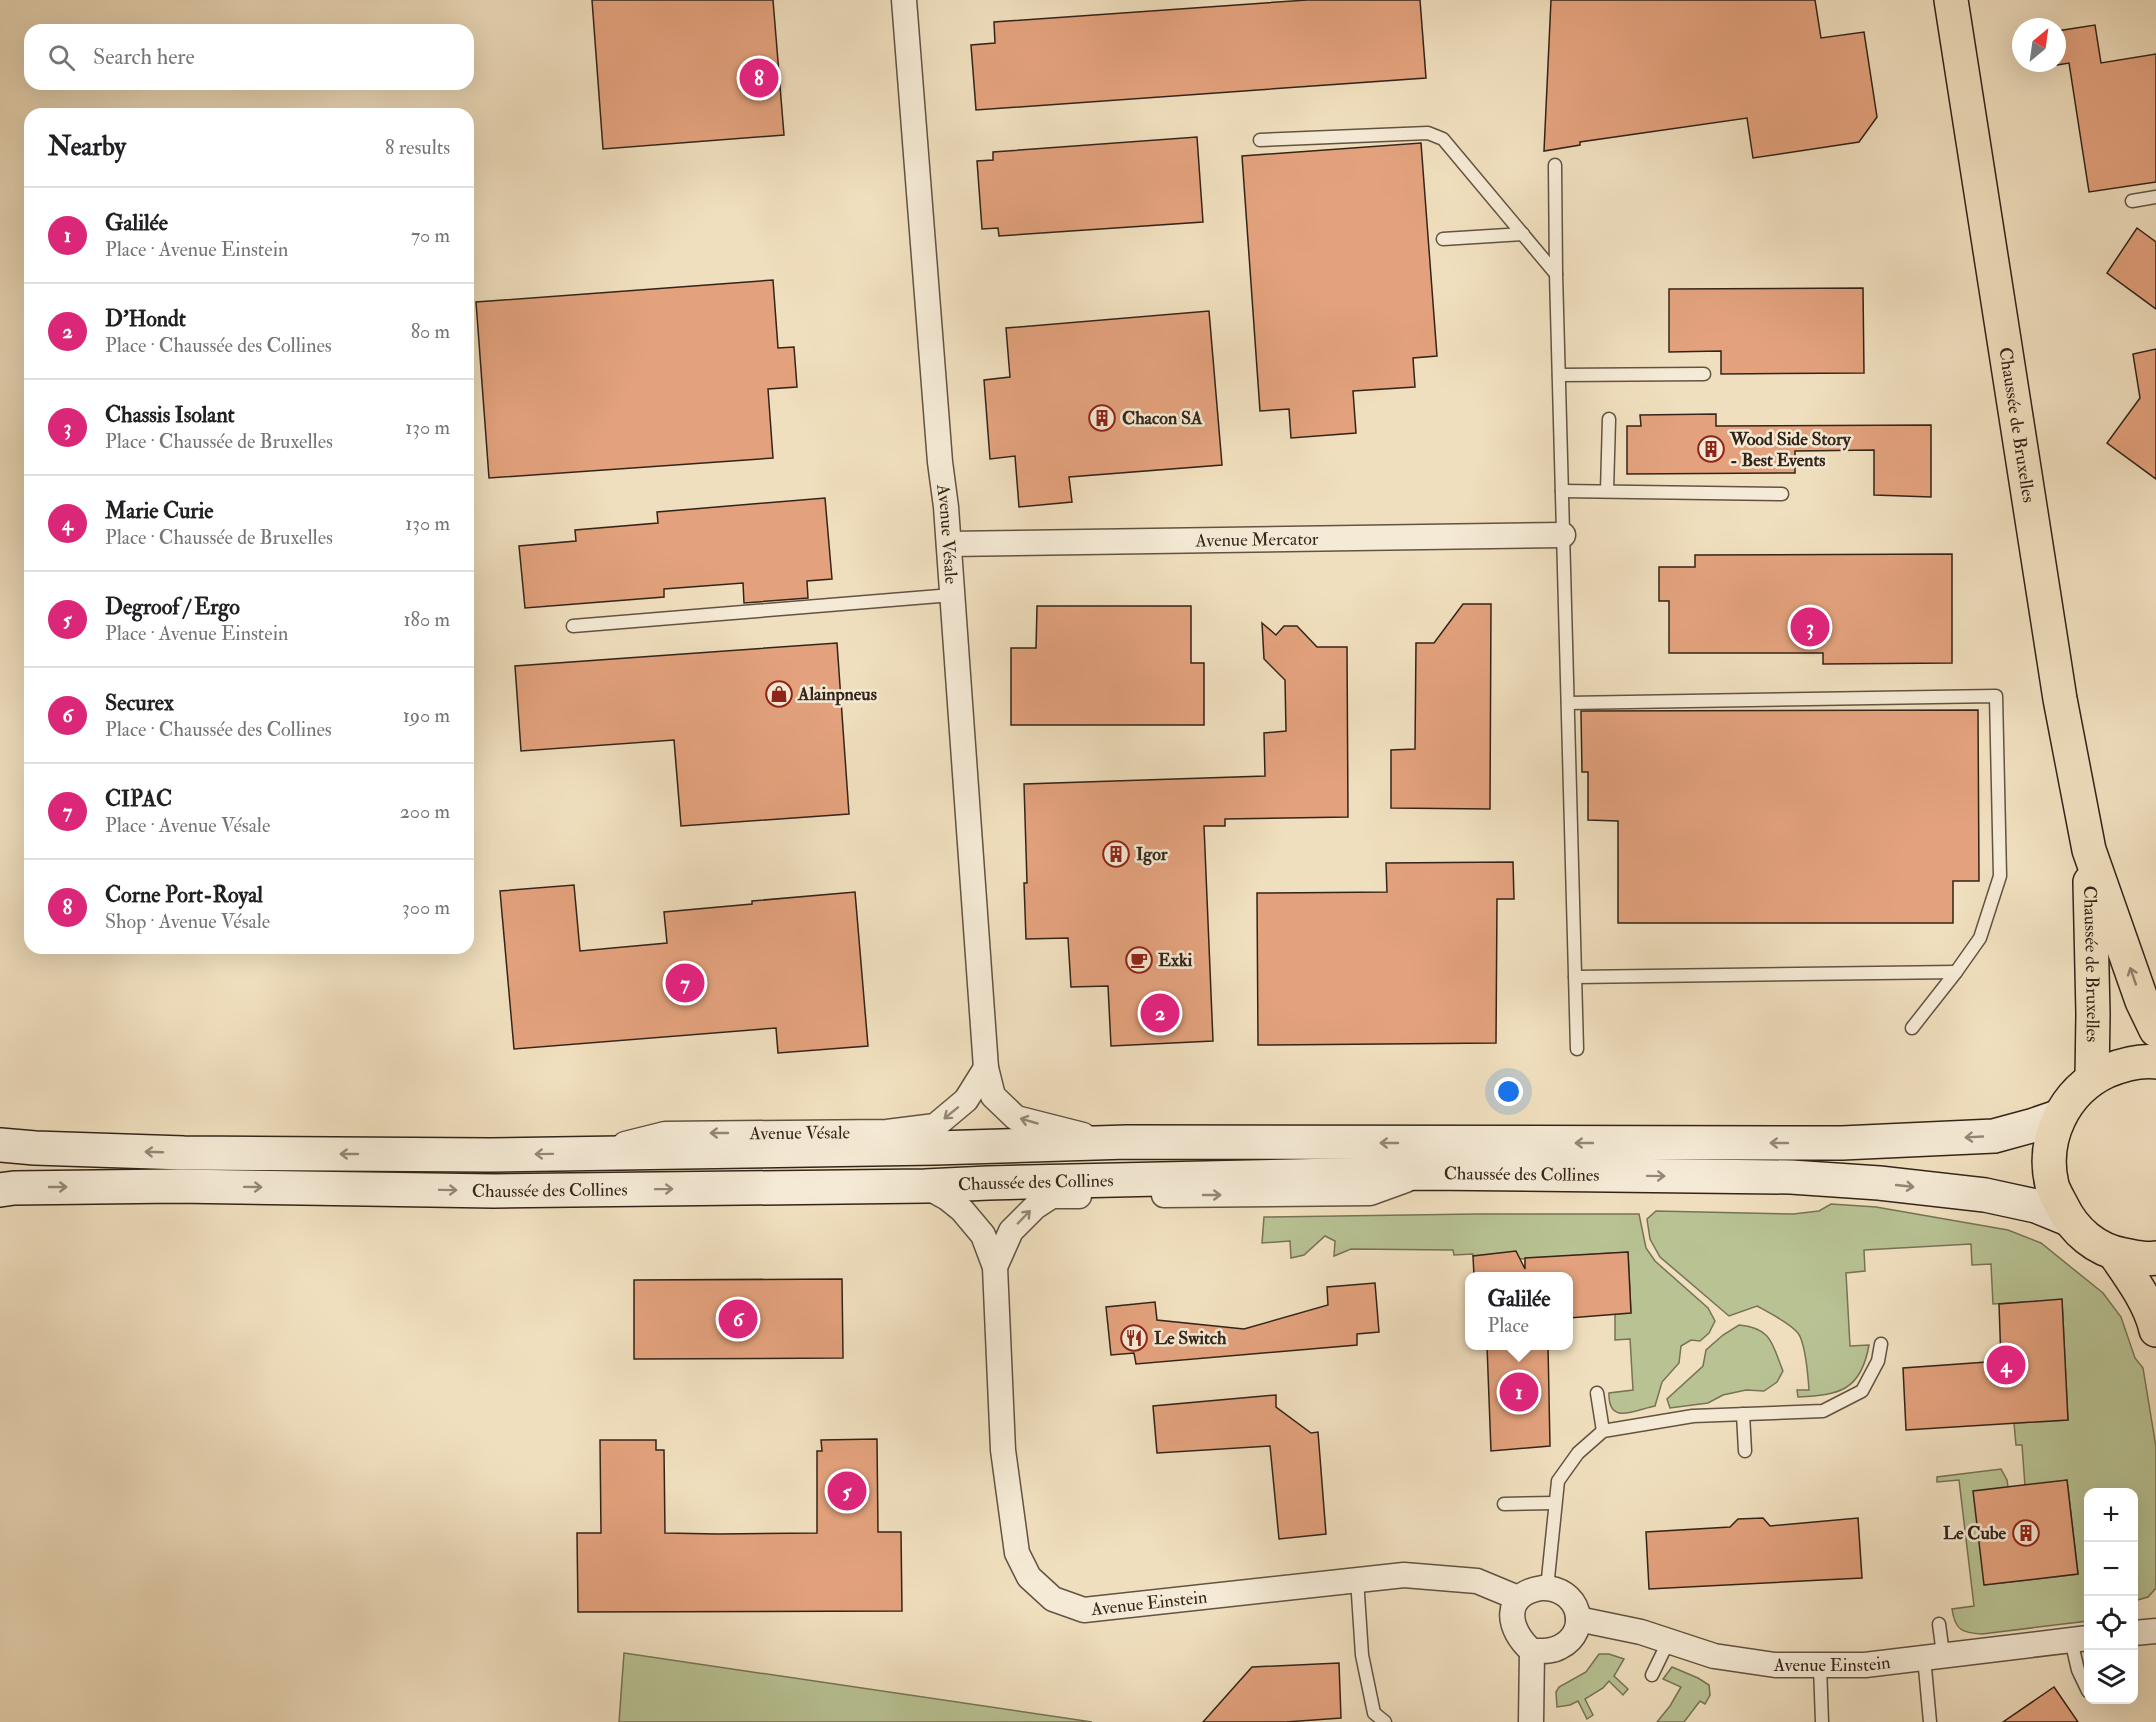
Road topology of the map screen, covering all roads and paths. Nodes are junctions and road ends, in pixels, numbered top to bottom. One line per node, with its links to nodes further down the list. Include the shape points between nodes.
1 (904, 0): 17 (street, Avenue Vésale)
2 (1951, 0): 21 (main road, Chaussée de Bruxelles, via 2058,687)
3 (1260, 141): 7 (lane, via 1428,133 1443,139)
4 (1555, 165): 9 (lane)
5 (2156, 197): 6 (lane)
6 (2132, 201)
7 (1523, 234): 8 (lane); 9 (lane)
8 (1443, 239)
9 (1556, 274): 11 (lane)
10 (1704, 374): 11 (lane)
11 (1559, 375): 13 (lane)
12 (1609, 419): 14 (lane)
13 (1562, 491): 14 (lane); 16 (lane)
14 (1607, 492): 15 (lane)
15 (1782, 494)
16 (1563, 535): 17 (street, Avenue Mercator); 20 (lane)
17 (949, 544): 18 (street, Avenue Vésale)
18 (952, 595): 19 (lane); 28 (street, Avenue Vésale)
19 (573, 626)
20 (1568, 703): 22 (lane, via 1996,696 2000,876 1980,938); 23 (lane)
21 (2089, 850): 25 (main road, Chaussée de Bruxelles, one-way to 21, via 2142,1001); 29 (main road, Chaussée de Bruxelles)
22 (1956, 972): 23 (lane); 24 (lane)
23 (1575, 977): 26 (lane)
24 (1912, 1028)
25 (2156, 1030)
26 (1577, 1049)
27 (2156, 1062): 29 (main road, via 2121,1065)
28 (986, 1068): 31 (street, Avenue Vésale, one-way to 28, via 1016,1118 993,1096); 33 (street, Avenue Vésale, one-way to 33, via 966,1100 935,1126 887,1132 665,1134)
29 (2092, 1078): 30 (main road)
30 (2060, 1116): 31 (main road, Chaussée des Collines, one-way to 31, via 1994,1136 1842,1143); 37 (main road, via 2049,1150 2052,1186)
31 (1127, 1142): 33 (main road, Chaussée des Collines)
32 (0, 1145): 33 (main road, Chaussée des Collines, one-way to 32, via 184,1153)
33 (588, 1154)
34 (1425, 1173): 35 (main road, Chaussée des Collines); 37 (main road, Chaussée des Collines, one-way to 37, via 1791,1177 1879,1183 1985,1195 2036,1206); 40 (street, Avenue Einstein, one-way to 34, via 1011,1231 1052,1196 1370,1193)
35 (925, 1186): 36 (main road, Chaussée des Collines, one-way to 35, via 166,1186 494,1191); 40 (street, Avenue Einstein, via 962,1210 983,1235)
36 (0, 1190)
37 (2068, 1219): 38 (main road, via 2097,1245)
38 (2114, 1253): 39 (main road); 41 (main road, via 2132,1279)
39 (2156, 1258)
40 (995, 1267): 49 (street, Avenue Einstein, via 1003,1450 1017,1553 1029,1577 1053,1599 1084,1610)
41 (2156, 1330)
42 (1881, 1344): 44 (lane, via 1878,1361 1862,1391 1823,1411)
43 (1597, 1393): 45 (lane)
44 (1743, 1414): 45 (lane, via 1693,1416); 46 (lane)
45 (1602, 1431): 47 (lane, via 1578,1453 1558,1481)
46 (1745, 1451)
47 (1555, 1503): 48 (lane); 50 (lane)
48 (1504, 1504)
49 (1357, 1579): 51 (street, Avenue Einstein, via 1404,1575 1460,1578); 63 (lane, via 1362,1655 1374,1713)
50 (1548, 1587): 51 (street, via 1533,1589); 52 (street, via 1569,1596)
51 (1518, 1598): 58 (street, via 1512,1620 1522,1643)
52 (1578, 1618): 57 (street, Avenue Einstein); 58 (street, via 1570,1641 1559,1648)
53 (1939, 1624): 59 (lane)
54 (2156, 1631): 55 (street)
55 (2138, 1633)
56 (2080, 1639): 59 (street, Avenue Einstein); 62 (lane, via 2078,1671)
57 (1668, 1642): 60 (street, Avenue Einstein, via 1724,1658); 61 (lane)
58 (1532, 1651): 64 (street)
59 (1933, 1656): 60 (street, Avenue Einstein); 66 (lane)
60 (1820, 1666): 65 (lane)
61 (1652, 1675)
62 (2084, 1683)
63 (1385, 1722)
64 (1531, 1722)
65 (1822, 1722)
66 (1930, 1722)

